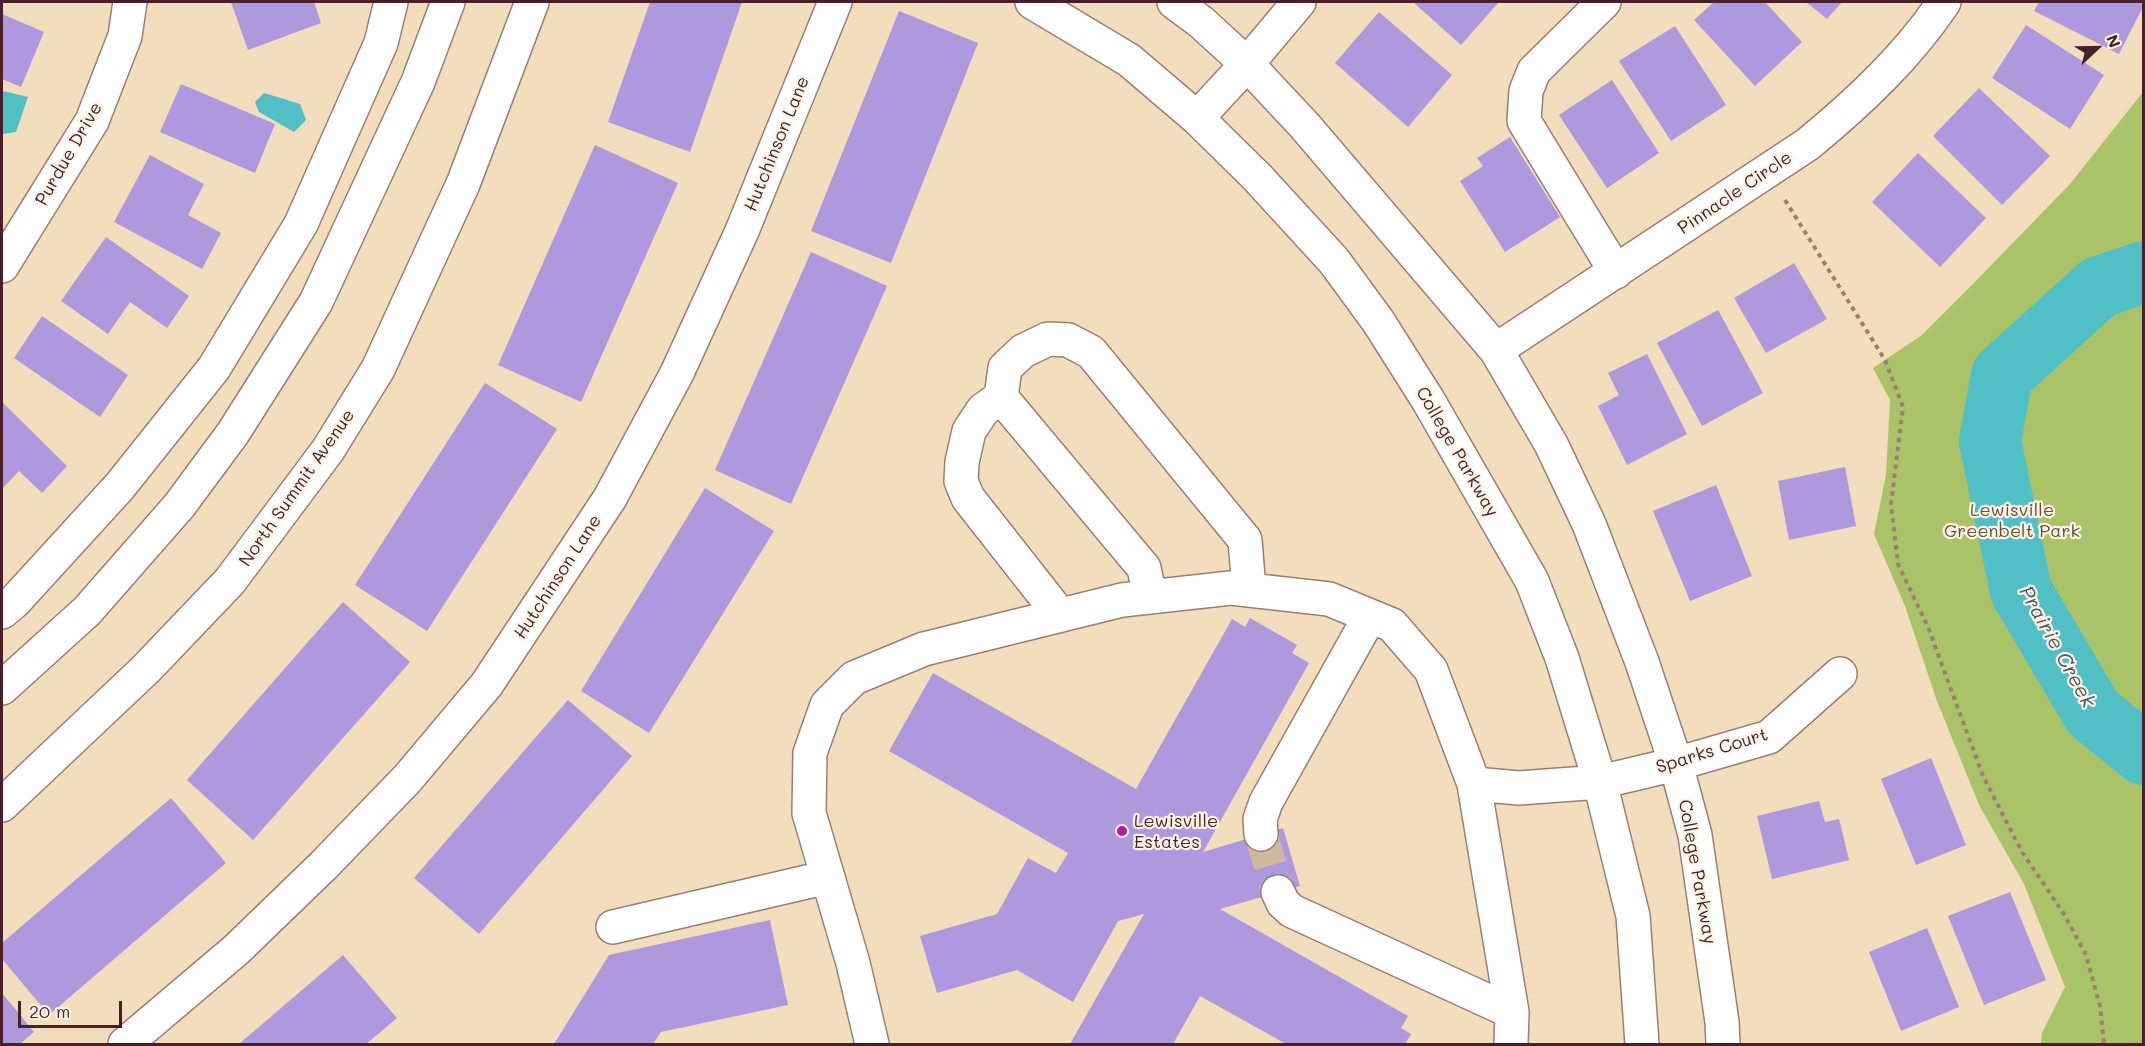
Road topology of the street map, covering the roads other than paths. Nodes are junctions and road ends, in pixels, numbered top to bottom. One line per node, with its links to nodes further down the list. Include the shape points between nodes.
1 (130, 2): 13 (street, Purdue Drive, via 125,36 92,121)
2 (391, 2): 20 (street, via 381,43 301,224 214,368 120,486)
3 (448, 2): 24 (street, via 418,82 316,302 233,433 179,506 87,611)
4 (532, 2): 28 (street, North Summit Avenue, via 463,184 378,369 328,450 230,581 146,669)
5 (835, 2): 34 (street, Hutchinson Lane, via 742,231 677,373 610,498 487,684 408,778 324,865 236,950)
6 (1032, 2): 12 (street, College Parkway, via 1129,60)
7 (1174, 2): 11 (street, College Parkway)
8 (1299, 2): 11 (street)
9 (1604, 2): 15 (street, via 1533,71 1526,91 1524,121)
10 (1944, 2): 15 (street, Pinnacle Circle, via 1928,26 1849,110 1808,144)
11 (1247, 64): 12 (street); 16 (street, College Parkway, via 1305,126)
12 (1197, 118): 26 (street, College Parkway, via 1334,261 1428,400 1532,581 1562,658)
13 (13, 221): 14 (street, Purdue Drive)
14 (2, 266)
15 (1616, 272): 16 (street, Pinnacle Circle)
16 (1496, 350): 25 (street, College Parkway, via 1551,444 1589,524)
17 (1001, 397): 18 (street, via 1005,368 1023,351 1048,339 1068,340 1091,352 1245,540); 19 (street, via 1144,568); 21 (street, via 983,410 969,431 961,481 968,498)
18 (1249, 590): 19 (street, via 1231,588); 22 (street, via 1329,599)
19 (1150, 597): 21 (street)
20 (2, 612)
21 (1060, 615): 30 (street, via 924,649 854,678 827,705 810,753 809,813)
22 (1370, 616): 27 (street, via 1392,626 1431,670); 29 (street, via 1266,802 1260,819)
23 (1840, 674): 25 (street, Sparks Court, via 1769,737)
24 (2, 688)
25 (1676, 764): 26 (street, Sparks Court); 38 (street, College Parkway, via 1695,835)
26 (1600, 782): 27 (street, Sparks Court, via 1519,788); 37 (street, College Parkway, via 1633,916)
27 (1474, 784): 33 (street)
28 (2, 806)
29 (1261, 834)
30 (828, 877): 32 (street); 35 (street)
31 (1278, 892): 33 (street, via 1282,903 1292,911)
32 (613, 927)
33 (1512, 1012): 36 (street)
34 (125, 1044)
35 (872, 1044)
36 (1511, 1044)
37 (1642, 1044)
38 (1723, 1044)

